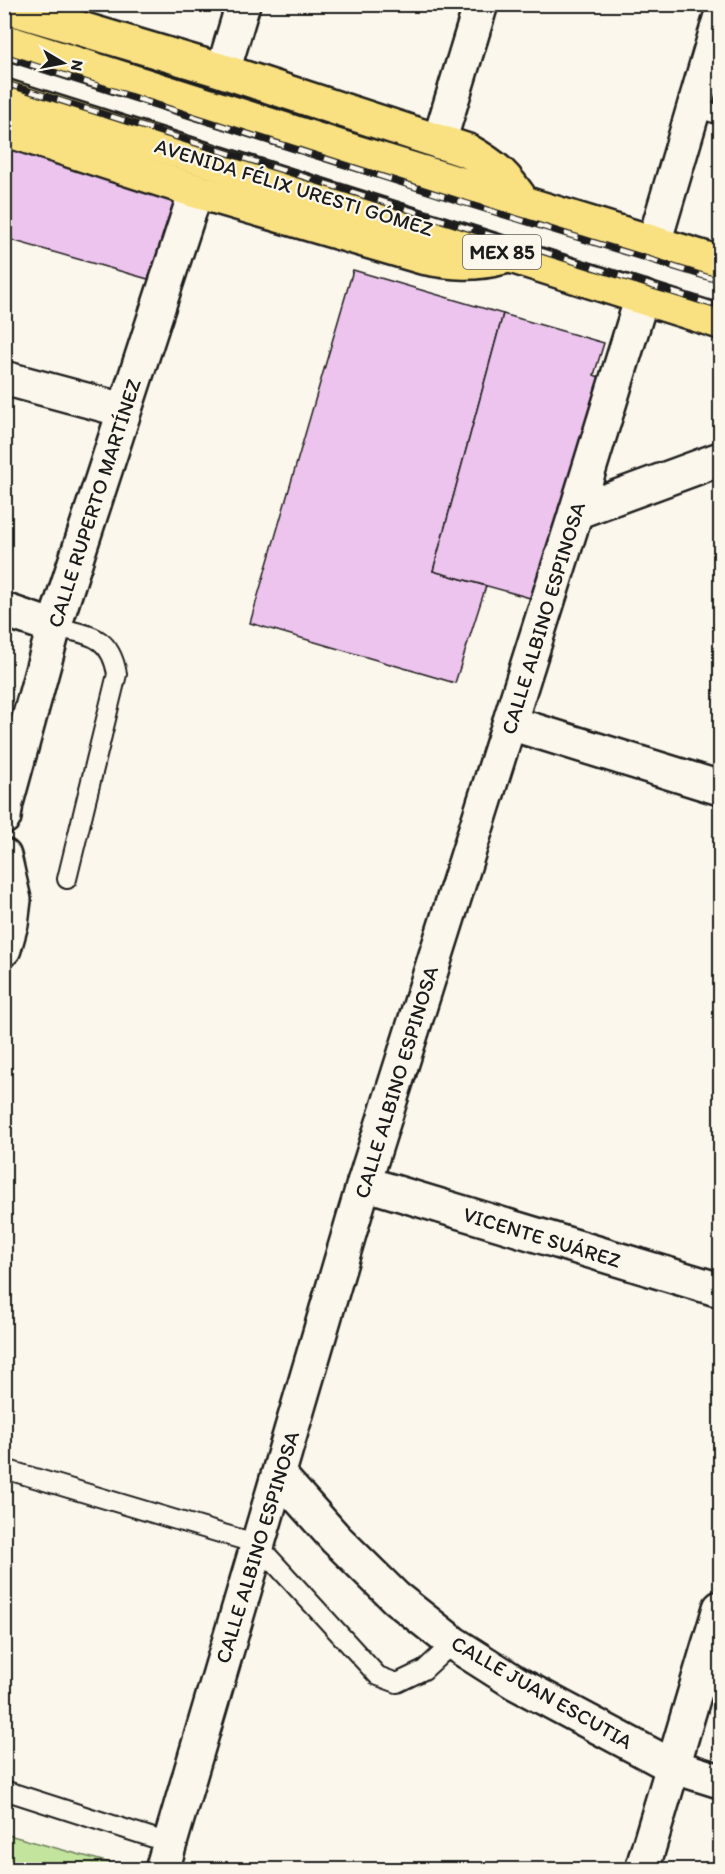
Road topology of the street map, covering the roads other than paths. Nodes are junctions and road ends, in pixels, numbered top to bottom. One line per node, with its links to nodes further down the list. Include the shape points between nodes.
1 (243, 4): 6 (street)
2 (481, 4): 10 (street)
3 (8, 8): 6 (main road)
4 (720, 19): 8 (street)
5 (4, 41): 12 (main road, MEX 85)
6 (223, 71): 10 (main road)
7 (4, 96): 14 (main road, AVENIDA FÉLIX URESTI GÓMEZ / MEX 85)
8 (707, 111): 13 (street)
9 (4, 129): 11 (main road)
10 (439, 142): 12 (main road, via 468,151 495,167)
11 (196, 192): 14 (main road, via 454,264 483,263); 19 (street, CALLE RUPERTO MARTÍNEZ)
12 (524, 204): 13 (main road, MEX 85)
13 (654, 243): 15 (main road, MEX 85)
14 (512, 255): 16 (main road, AVENIDA FÉLIX URESTI GÓMEZ / MEX 85)
15 (720, 263)
16 (642, 297): 17 (main road, AVENIDA FÉLIX URESTI GÓMEZ / MEX 85); 21 (street, CALLE ALBINO ESPINOSA)
17 (720, 322)
18 (4, 378): 19 (street)
19 (123, 410): 23 (street, CALLE RUPERTO MARTÍNEZ)
20 (720, 459): 21 (street)
21 (576, 512): 24 (street, CALLE ALBINO ESPINOSA)
22 (4, 610): 23 (street)
23 (54, 627): 26 (street, CALLE RUPERTO MARTÍNEZ); 28 (lane, via 91,636 105,644 114,656 117,674)
24 (510, 723): 25 (street); 30 (street, CALLE ALBINO ESPINOSA)
25 (720, 788)
26 (4, 817)
27 (4, 856): 29 (street, via 14,900)
28 (67, 879)
29 (4, 949)
30 (364, 1184): 31 (street, VICENTE SUÁREZ); 33 (street, CALLE ALBINO ESPINOSA)
31 (720, 1290)
32 (8, 1470): 34 (lane)
33 (279, 1475): 34 (street, CALLE ALBINO ESPINOSA); 36 (street, CALLE JUAN ESCUTIA, via 396,1598)
34 (257, 1544): 36 (lane, via 378,1676 397,1683 424,1670); 40 (street, CALLE ALBINO ESPINOSA)
35 (720, 1608): 37 (street)
36 (453, 1643): 37 (street, CALLE JUAN ESCUTIA, via 516,1683)
37 (672, 1766): 38 (street, CALLE JUAN ESCUTIA); 41 (street)
38 (720, 1781)
39 (4, 1790): 40 (lane)
40 (166, 1856)
41 (642, 1869)

